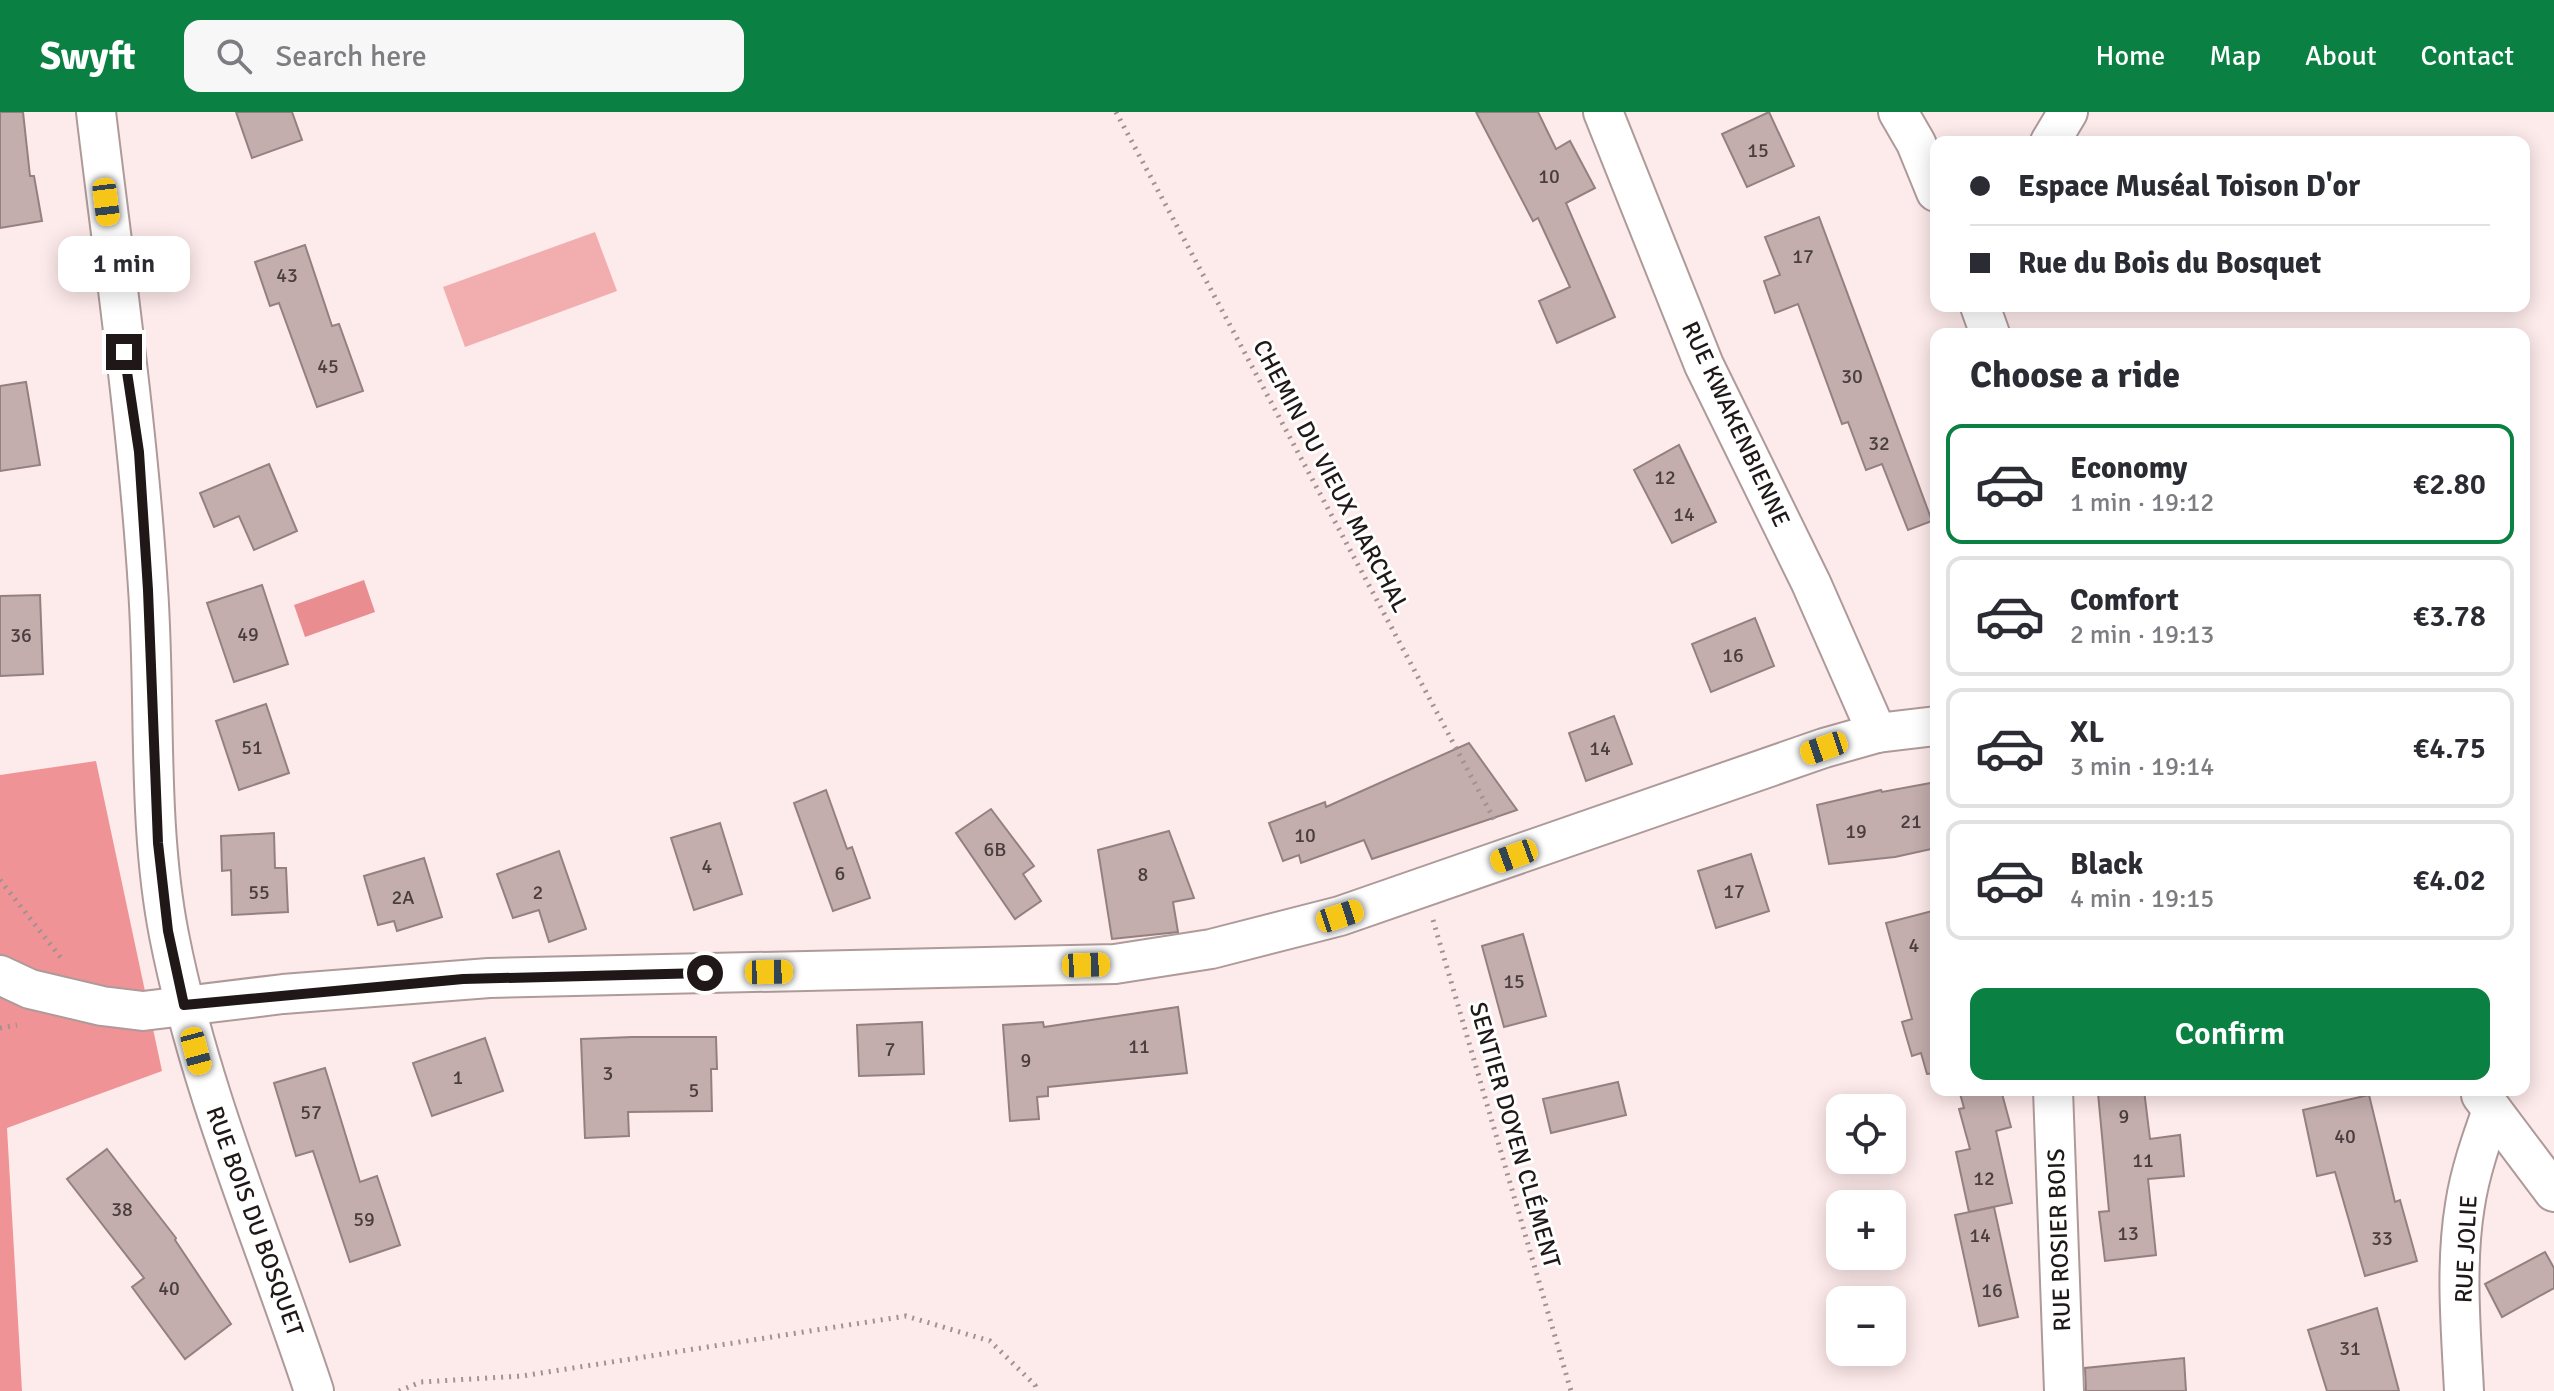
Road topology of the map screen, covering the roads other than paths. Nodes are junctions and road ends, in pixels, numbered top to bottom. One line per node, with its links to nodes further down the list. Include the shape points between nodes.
1 (96, 112): 10 (street, RUE BOIS DU BOSQUET, via 139,452 158,843 168,931)
2 (1603, 112): 8 (street, RUE KWAKENBIENNE, via 1704,365 1811,583)
3 (1898, 112): 6 (street)
4 (2068, 112): 5 (street)
5 (2054, 136)
6 (1930, 177)
7 (1930, 727): 8 (street)
8 (1877, 733): 10 (street, via 1423,889 1265,937 1115,964 489,978)
9 (0, 975): 10 (street, via 30,989 102,1006 143,1011)
10 (184, 1005): 14 (street, RUE BOIS DU BOSQUET, via 202,1073)
11 (2053, 1096): 15 (street, RUE ROSIER BOIS)
12 (2484, 1100): 13 (street); 16 (street, RUE JOLIE, via 2464,1207)
13 (2548, 1175)
14 (314, 1391)
15 (2064, 1391)
16 (2464, 1391)

